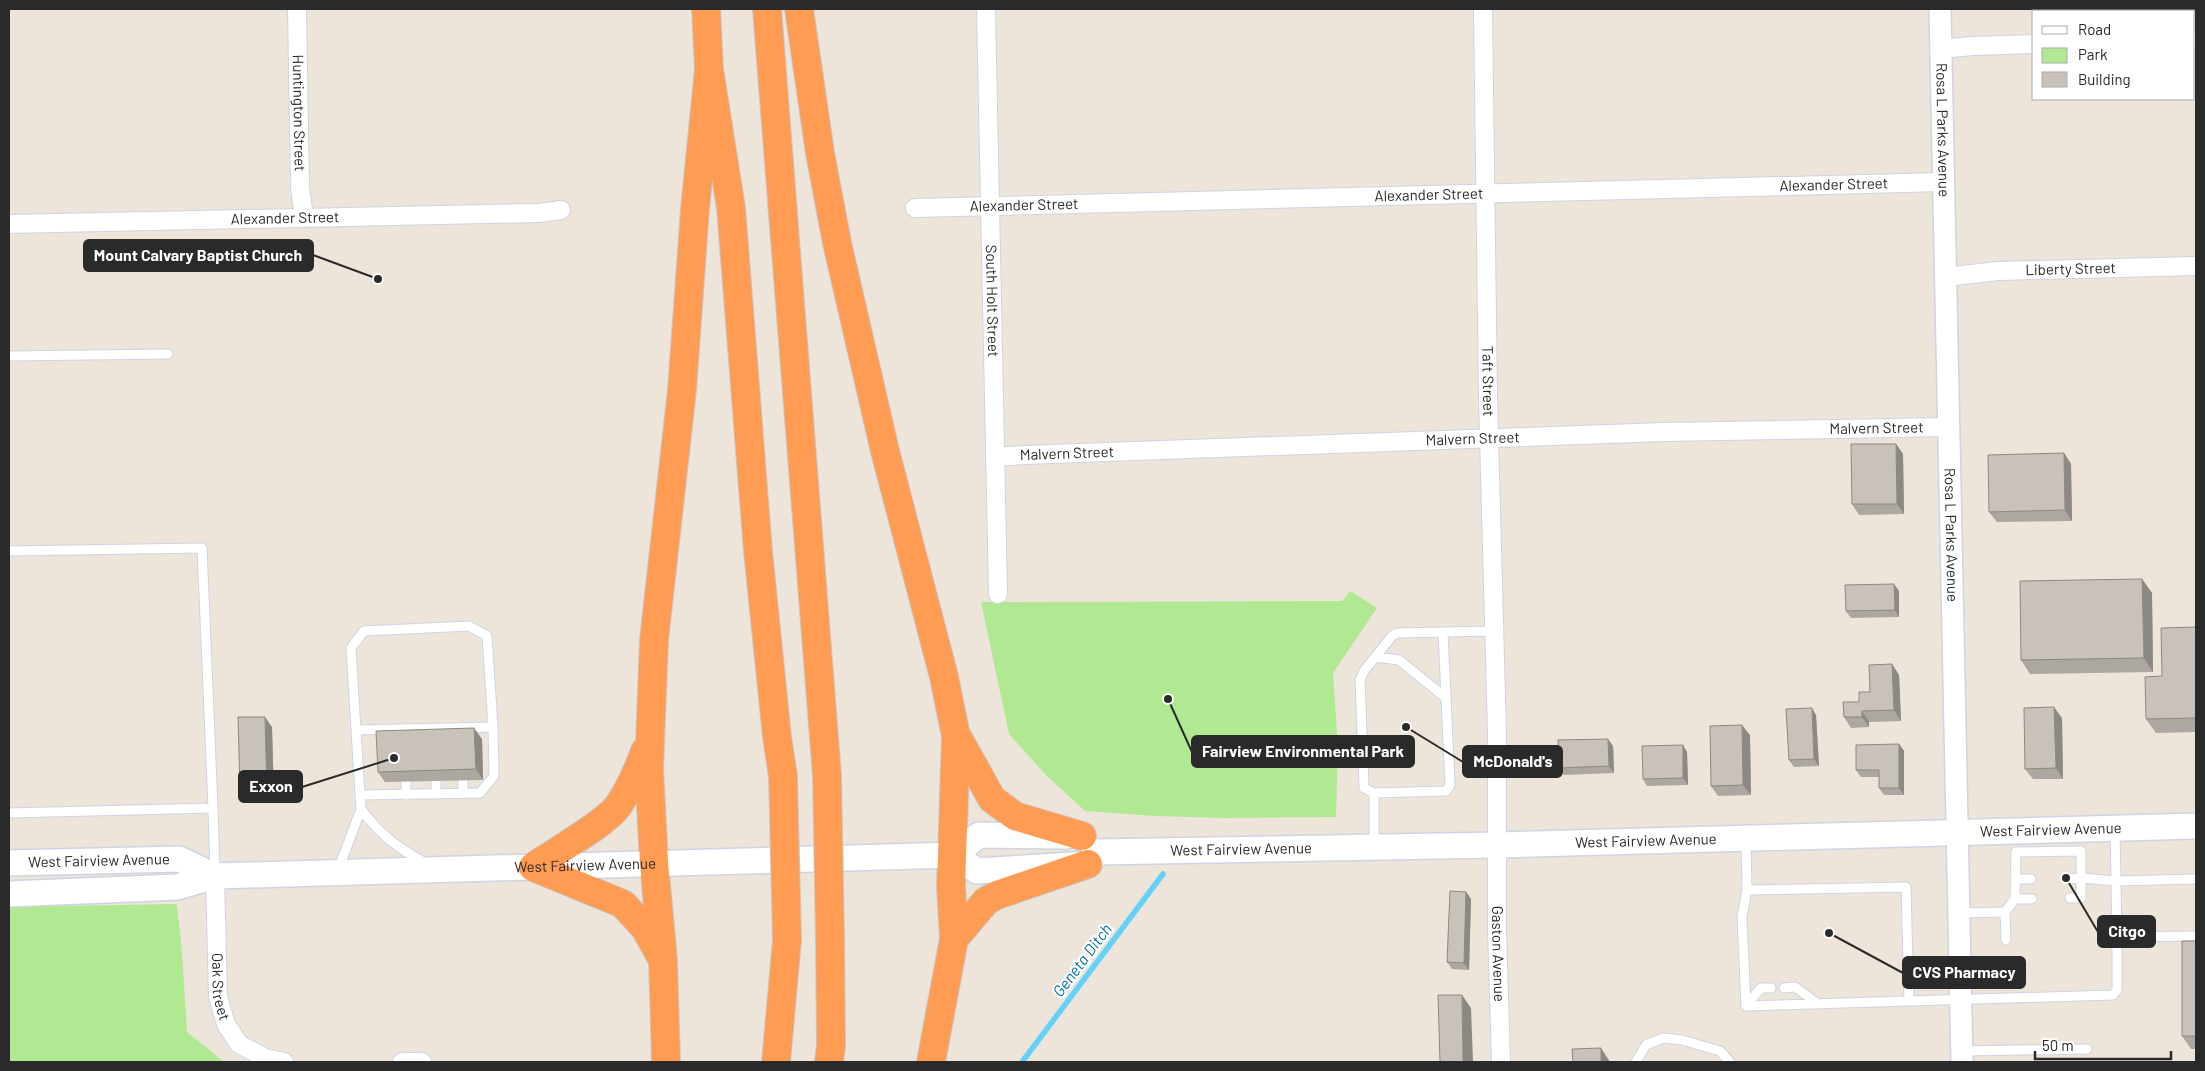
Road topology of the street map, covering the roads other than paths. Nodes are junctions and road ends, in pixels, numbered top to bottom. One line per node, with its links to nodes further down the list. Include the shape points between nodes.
1 (297, 9): 16 (street, Huntington Street, via 300,188)
2 (706, 9): 10 (highway)
3 (767, 9): 97 (highway, bridge, via 827,776)
4 (799, 9): 36 (highway, via 837,243)
5 (986, 9): 13 (street, South Holt Street)
6 (1483, 9): 12 (street, Taft Street)
7 (1940, 9): 9 (street, Rosa L Parks Avenue)
8 (2032, 44): 9 (street)
9 (1940, 50): 11 (street, Rosa L Parks Avenue)
10 (709, 69): 37 (highway, via 682,390 654,640); 96 (highway, bridge, via 731,208 758,551 783,776 787,940)
11 (1943, 182): 12 (street, Alexander Street); 19 (street, Rosa L Parks Avenue)
12 (1486, 193): 13 (street, Alexander Street); 23 (street, Taft Street)
13 (990, 206): 14 (street, Alexander Street); 24 (street, South Holt Street)
14 (915, 208)
15 (560, 210): 16 (street, Alexander Street)
16 (304, 217): 17 (street, Alexander Street)
17 (9, 224)
18 (2196, 266): 19 (street, Liberty Street, via 1998,272)
19 (1945, 277): 22 (street, Rosa L Parks Avenue)
20 (168, 354): 21 (lane)
21 (9, 356)
22 (1948, 427): 23 (street, Malvern Street); 54 (street, Rosa L Parks Avenue)
23 (1490, 438): 24 (street, Malvern Street); 27 (street, Taft Street)
24 (995, 458): 26 (street, South Holt Street)
25 (9, 551): 49 (lane, via 202,548)
26 (998, 594)
27 (1495, 631): 28 (lane); 56 (street, Taft Street)
28 (1443, 632): 29 (lane, via 1398,633); 30 (lane)
29 (1375, 657): 30 (lane, via 1398,660); 45 (lane, via 1360,680 1364,788)
30 (1446, 698): 45 (lane, via 1450,786 1446,791)
31 (464, 727): 32 (lane); 34 (lane); 38 (lane)
32 (493, 727): 35 (lane, via 488,636 469,626 364,630 351,648); 44 (lane, via 494,776 480,793)
33 (405, 728): 34 (lane); 35 (lane); 39 (lane)
34 (435, 728): 40 (lane)
35 (356, 730): 48 (lane)
36 (956, 736): 58 (highway, via 992,799 1015,816); 59 (highway)
37 (650, 738): 61 (highway); 62 (highway, via 636,776 617,808)
38 (464, 739)
39 (405, 740)
40 (435, 740)
41 (463, 780): 44 (lane)
42 (436, 781): 47 (lane)
43 (406, 782): 46 (lane)
44 (463, 793): 47 (lane)
45 (1374, 793): 57 (lane)
46 (406, 794): 47 (lane); 48 (lane)
47 (436, 794)
48 (360, 795): 50 (lane)
49 (213, 808): 51 (lane); 65 (lane)
50 (361, 809): 63 (lane, via 376,829 397,847); 64 (lane)
51 (9, 813)
52 (2196, 826): 53 (main road, West Fairview Avenue)
53 (2115, 828): 54 (main road, West Fairview Avenue); 71 (lane)
54 (1959, 832): 55 (main road, West Fairview Avenue); 78 (street, Rosa L Parks Avenue)
55 (1746, 837): 56 (main road, West Fairview Avenue); 72 (lane)
56 (1498, 845): 57 (main road, West Fairview Avenue); 99 (street, Gaston Avenue)
57 (1374, 847): 58 (main road, West Fairview Avenue)
58 (1089, 851): 59 (main road, West Fairview Avenue, via 977,871); 59 (main road, West Fairview Avenue, via 979,835); 81 (highway, via 986,901)
59 (954, 855): 61 (main road, West Fairview Avenue); 81 (highway, via 951,886)
60 (9, 863): 65 (main road, West Fairview Avenue, via 179,860)
61 (654, 863): 62 (main road, West Fairview Avenue); 83 (highway)
62 (533, 867): 63 (main road, West Fairview Avenue); 83 (highway, via 623,904 645,928)
63 (438, 870): 64 (main road, West Fairview Avenue)
64 (337, 873): 65 (main road, West Fairview Avenue)
65 (215, 876): 73 (main road, West Fairview Avenue, via 177,887); 92 (street, Oak Street, via 218,997 226,1024 239,1044 266,1058)
66 (2081, 878): 67 (lane, via 2081,851 2016,852); 69 (lane); 71 (lane); 74 (lane, via 2081,898)
67 (2015, 879): 68 (lane); 75 (lane)
68 (2031, 879)
69 (2069, 879)
70 (2196, 879): 71 (lane)
71 (2116, 881): 80 (lane)
72 (1747, 890): 87 (lane, via 1906,887); 89 (lane, via 1742,917)
73 (9, 894)
74 (2070, 898)
75 (2015, 899): 76 (lane); 77 (lane)
76 (2032, 899)
77 (2005, 912): 78 (lane); 82 (lane)
78 (1960, 913): 86 (street, Rosa L Parks Avenue)
79 (2196, 936): 80 (lane)
80 (2117, 937): 86 (lane, via 2117,990 2113,995)
81 (954, 939): 98 (highway)
82 (2006, 940)
83 (663, 960): 95 (highway)
84 (1770, 988): 89 (lane, via 1761,988)
85 (1784, 988): 88 (lane, via 1795,987)
86 (1962, 999): 87 (lane); 91 (street, Rosa L Parks Avenue)
87 (1909, 1001): 88 (lane)
88 (1818, 1004): 89 (lane)
89 (1746, 1006)
90 (2087, 1049): 91 (lane)
91 (1962, 1056)
92 (284, 1062)
93 (402, 1062): 94 (street)
94 (422, 1062)
95 (666, 1062)
96 (776, 1062)
97 (829, 1062)
98 (931, 1062)
99 (1501, 1062)
100 (1636, 1062): 101 (lane, via 1646,1045 1663,1038 1720,1051)
101 (1730, 1062)

